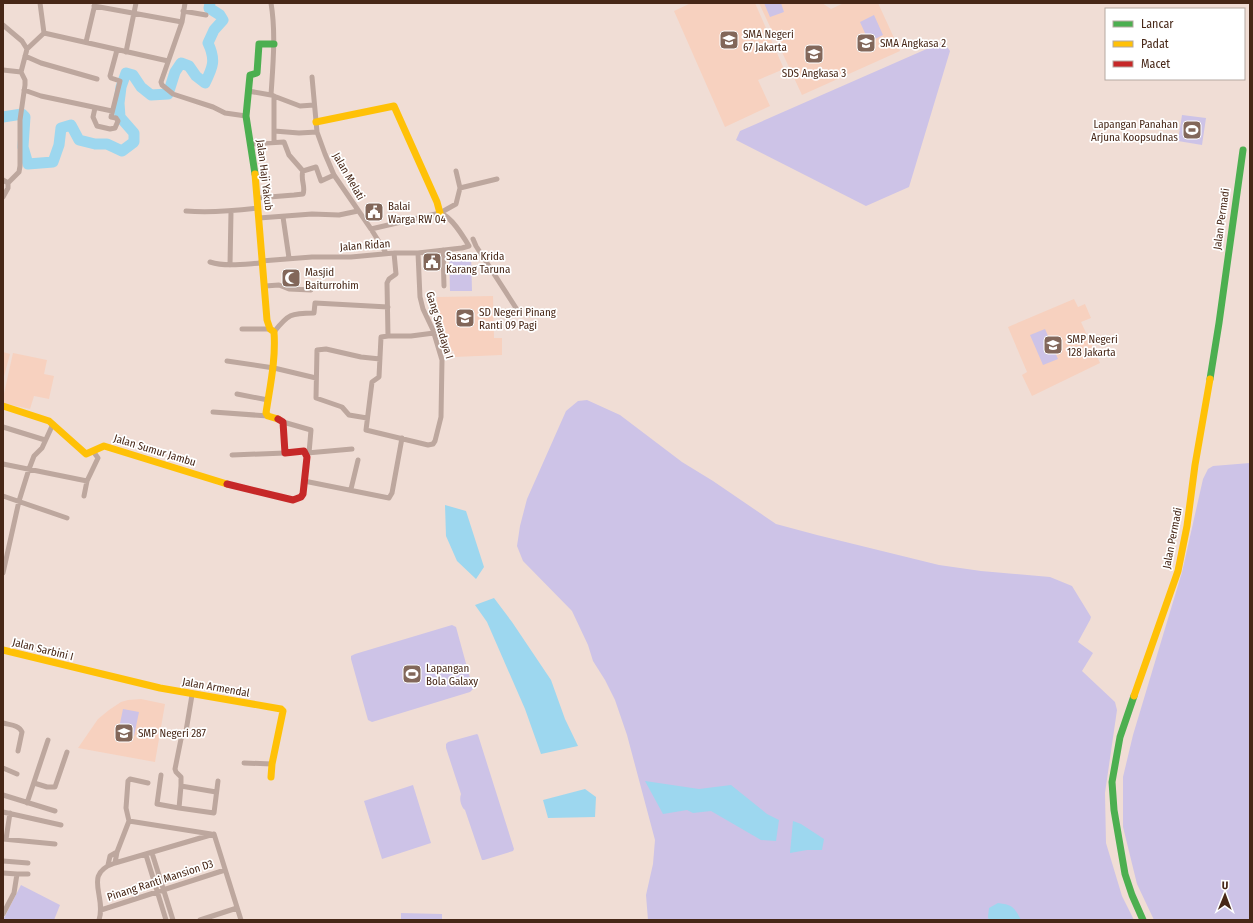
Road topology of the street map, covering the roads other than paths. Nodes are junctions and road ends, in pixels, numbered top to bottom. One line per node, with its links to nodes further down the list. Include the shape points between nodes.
1 (40, 3): 11 (street)
2 (136, 3): 7 (street)
3 (184, 3): 6 (street)
4 (271, 3): 13 (street)
5 (95, 4): 7 (street); 12 (street)
6 (183, 11): 8 (street); 9 (street)
7 (134, 13): 9 (street); 16 (street)
8 (206, 15)
9 (182, 22): 18 (street)
10 (3, 25): 14 (street, via 22,41)
11 (44, 33): 12 (street); 14 (street)
12 (86, 42): 15 (street)
13 (274, 44): 24 (street, Jalan Haji Yakub, via 259,44 257,73 250,75); 25 (street)
14 (27, 49): 17 (street)
15 (117, 50): 16 (street); 28 (street, via 110,76 120,81)
16 (126, 52): 18 (street)
17 (25, 56): 20 (street); 22 (street)
18 (168, 61): 29 (street, via 161,82 165,88 179,96 226,113)
19 (3, 70): 20 (street)
20 (21, 72): 23 (street, via 25,80)
21 (312, 77): 26 (street, Jalan Melati)
22 (96, 79)
23 (24, 90): 27 (street); 41 (street, via 20,117 19,172)
24 (248, 91): 25 (street); 29 (street, Jalan Haji Yakub)
25 (273, 95): 26 (street, via 300,106); 31 (street)
26 (314, 105): 30 (street, Jalan Melati)
27 (96, 108): 28 (street); 28 (street, via 93,117 97,126 115,128 118,121 111,117)
28 (112, 112)
29 (246, 116): 34 (street, Jalan Haji Yakub)
30 (316, 122): 32 (street, Jalan Melati); 49 (street, via 394,106)
31 (274, 131): 32 (street); 33 (street)
32 (317, 132): 38 (street, Jalan Melati)
33 (274, 142): 34 (street); 36 (street, via 285,142 288,155)
34 (250, 144): 44 (street, Jalan Haji Yakub)
35 (1243, 150): 154 (street, Jalan Permadi, via 1184,544 1178,571 1120,737 1112,782 1124,874)
36 (303, 171): 38 (street, via 315,167 321,181); 44 (street, via 303,194)
37 (456, 171): 42 (street)
38 (334, 175): 47 (street, Jalan Melati)
39 (497, 179): 42 (street)
40 (3, 180): 41 (street)
41 (8, 183): 43 (street)
42 (460, 188): 49 (street, via 456,204)
43 (3, 197)
44 (257, 198): 45 (street, Jalan Haji Yakub)
45 (258, 208): 48 (street); 51 (street, Jalan Haji Yakub)
46 (186, 211): 48 (street)
47 (358, 211): 50 (street, via 339,215); 52 (street, Jalan Melati)
48 (231, 212): 61 (street)
49 (440, 213): 52 (street); 54 (street, Jalan Ridan, via 460,232 469,246)
50 (283, 217): 51 (street); 58 (street)
51 (259, 218): 60 (street, Jalan Haji Yakub)
52 (371, 229): 55 (street, Jalan Melati)
53 (473, 239): 66 (street)
54 (442, 250): 57 (street, Jalan Ridan); 63 (street)
55 (386, 253): 56 (street, Jalan Ridan); 58 (street, Jalan Ridan, via 351,257)
56 (394, 253): 57 (street, Jalan Ridan); 65 (street, via 396,274 387,281)
57 (418, 253): 69 (street, Gang Swadaya I, via 420,297)
58 (289, 258): 60 (street, Jalan Ridan)
59 (210, 262): 61 (street, Jalan Ridan)
60 (261, 262): 61 (street, Jalan Ridan); 62 (street, Jalan Haji Yakub)
61 (230, 264)
62 (265, 286): 64 (street, via 279,285 289,289); 68 (street, Jalan Haji Yakub, via 267,320)
63 (444, 286)
64 (311, 290)
65 (388, 307): 68 (street, via 315,303 314,313 291,315); 70 (street)
66 (518, 314)
67 (242, 329): 68 (street)
68 (272, 331): 73 (street, Jalan Haji Yakub, via 275,349)
69 (434, 333): 70 (street); 84 (street, Gang Swadaya I, via 442,360 441,418 435,442 428,445)
70 (388, 336): 71 (street, via 381,338)
71 (380, 359): 74 (street, via 317,350); 80 (street, via 379,377 372,382)
72 (227, 361): 73 (street)
73 (274, 368): 74 (street); 76 (street, Jalan Haji Yakub)
74 (316, 378): 80 (street, via 316,398 342,407 349,415)
75 (236, 394): 76 (street)
76 (268, 400): 79 (street, Jalan Haji Yakub)
77 (3, 406): 82 (street, Jalan Sumur Jambu)
78 (213, 412): 79 (street)
79 (268, 416): 81 (street)
80 (366, 418): 84 (street, via 366,431)
81 (283, 422): 88 (street); 89 (street, via 311,430)
82 (53, 424): 85 (street); 87 (street, Jalan Sumur Jambu, via 85,453 90,454)
83 (3, 427): 85 (street)
84 (402, 438): 96 (street, via 389,498)
85 (45, 440): 93 (street)
86 (352, 449): 89 (street)
87 (93, 451): 94 (street, via 98,458); 95 (street, Jalan Sumur Jambu, via 104,446 245,489 293,500 302,497)
88 (285, 453): 89 (street); 90 (street)
89 (308, 453): 95 (street)
90 (232, 454)
91 (358, 460): 96 (street)
92 (3, 464): 93 (street)
93 (29, 469): 94 (street); 99 (street)
94 (88, 481): 98 (street)
95 (304, 481): 96 (street)
96 (351, 489)
97 (3, 496): 99 (street)
98 (84, 496)
99 (19, 501): 100 (street); 101 (street)
100 (67, 518)
101 (3, 573)
102 (3, 650): 103 (street, Jalan Sarbini I)
103 (79, 669): 104 (street, Jalan Armendal)
104 (192, 695): 110 (street, Jalan Armendal, via 282,710); 118 (street, via 176,769 181,777)
105 (3, 723): 107 (street, via 19,727 21,730)
106 (48, 740): 116 (street)
107 (18, 751)
108 (68, 752): 116 (street, via 56,787)
109 (244, 763): 110 (street)
110 (272, 764): 114 (street, Jalan Armendal)
111 (3, 768): 112 (street)
112 (17, 774)
113 (161, 775): 122 (street, via 157,804)
114 (271, 777)
115 (218, 781): 119 (street)
116 (34, 783): 121 (street)
117 (148, 783): 126 (street, via 129,780 126,808)
118 (181, 786): 119 (street); 122 (street)
119 (216, 792): 122 (street, via 214,813)
120 (3, 796): 121 (street)
121 (27, 803): 123 (street)
122 (179, 808)
123 (55, 811)
124 (3, 812): 125 (street)
125 (10, 813): 127 (street); 130 (street)
126 (129, 821): 128 (street); 133 (street)
127 (61, 825)
128 (190, 830): 129 (street); 131 (street)
129 (214, 834): 131 (street); 140 (street)
130 (5, 839): 132 (street)
131 (189, 841): 134 (street)
132 (55, 844)
133 (117, 852): 138 (street); 139 (street, via 110,856)
134 (152, 853): 135 (street); 144 (street)
135 (146, 855): 138 (street); 145 (street)
136 (3, 861): 137 (street)
137 (28, 863)
138 (115, 863): 139 (street)
139 (105, 866): 147 (street, via 97,876)
140 (225, 870): 144 (street, Pinang Ranti Mansion D3); 146 (street)
141 (3, 873): 142 (street)
142 (18, 874): 143 (street); 148 (street, via 14,893)
143 (28, 874)
144 (164, 890): 145 (street, Pinang Ranti Mansion D3); 151 (street)
145 (157, 892): 147 (street, Pinang Ranti Mansion D3); 150 (street)
146 (237, 908): 152 (street); 153 (street)
147 (101, 910): 149 (street)
148 (3, 914)
149 (99, 920)
150 (166, 920)
151 (173, 920)
152 (200, 920)
153 (241, 920)
154 (1143, 920)

